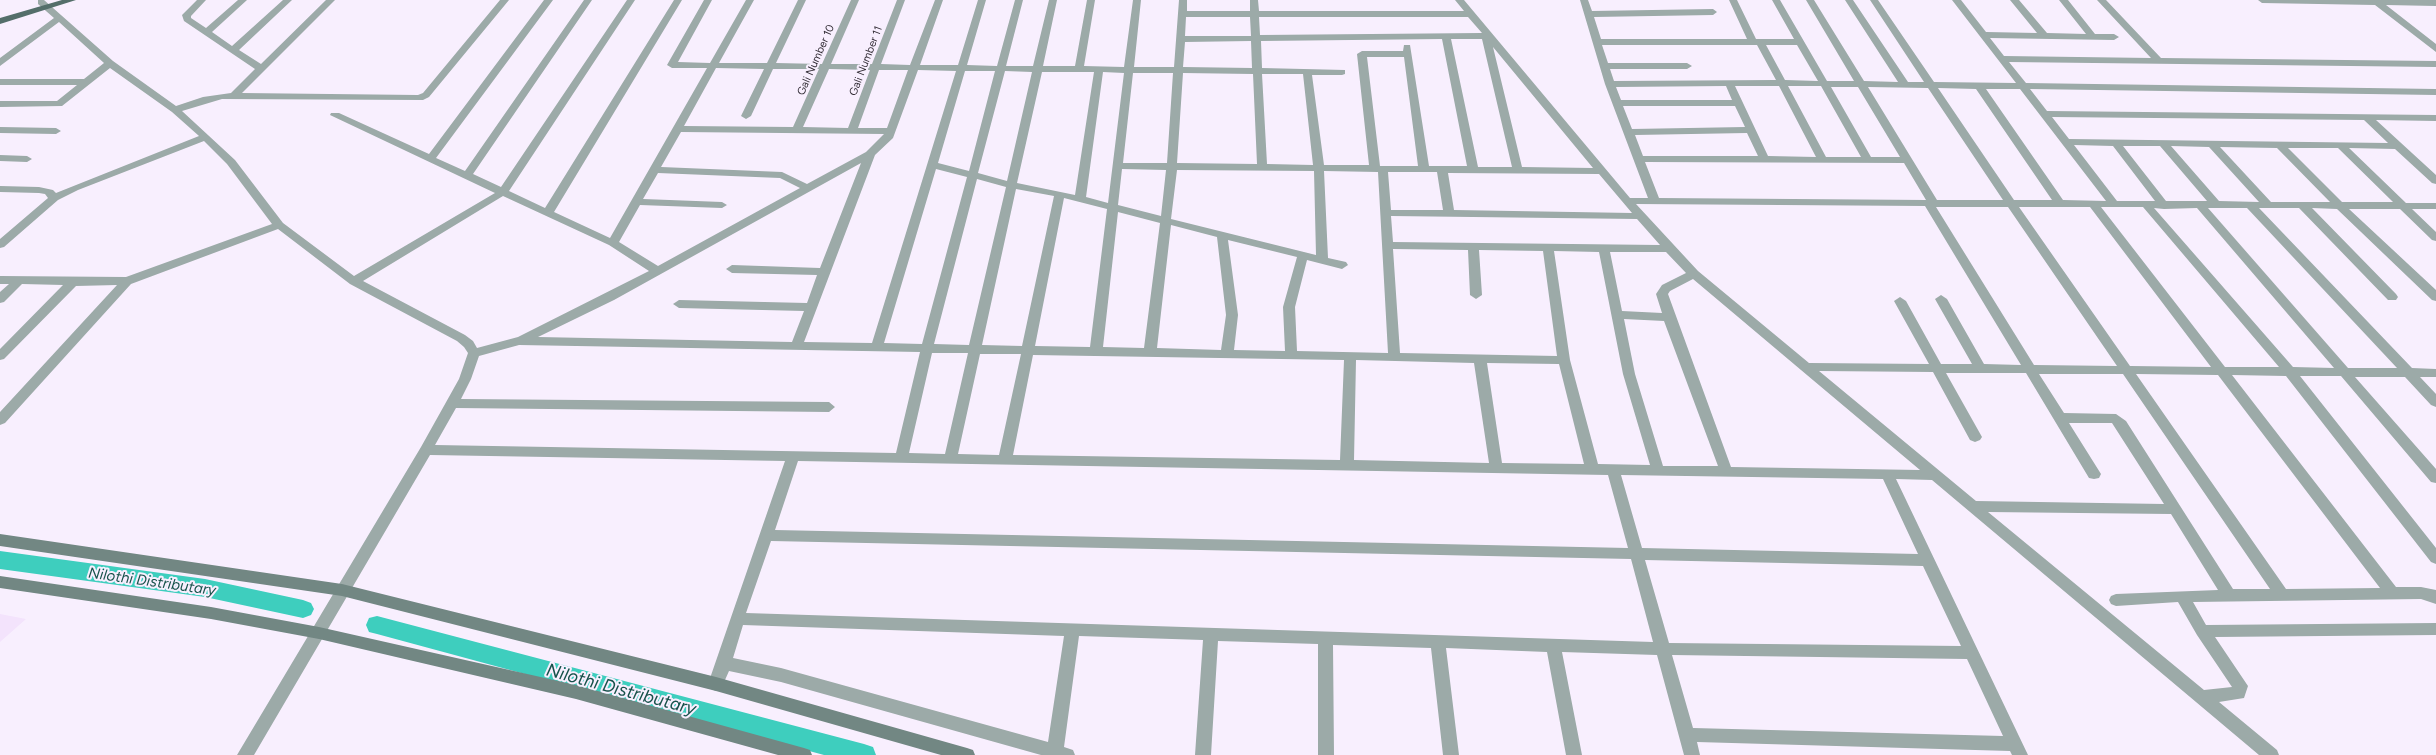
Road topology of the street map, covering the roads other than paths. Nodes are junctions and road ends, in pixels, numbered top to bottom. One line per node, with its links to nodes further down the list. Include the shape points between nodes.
1 (72, 0): 40 (main road)
2 (202, 0): 50 (street, via 186,15)
3 (243, 0): 50 (street)
4 (288, 0): 64 (street)
5 (331, 0): 78 (street)
6 (504, 0): 101 (street, via 426,95 420,98)
7 (549, 0): 129 (street)
8 (588, 0): 148 (street)
9 (631, 0): 154 (street)
10 (678, 0): 179 (street)
11 (708, 0): 73 (street, via 671,63 676,66)
12 (750, 0): 73 (street)
13 (802, 0): 74 (street)
14 (855, 0): 75 (street, Gali Number 10)
15 (901, 0): 76 (street, Gali Number 11)
16 (939, 0): 77 (street)
17 (982, 0): 79 (street)
18 (1019, 0): 80 (street)
19 (1053, 0): 81 (street)
20 (1090, 0): 82 (street)
21 (1137, 0): 84 (street)
22 (1183, 0): 44 (street)
23 (1254, 0): 45 (street)
24 (1459, 0): 46 (street)
25 (1584, 0): 47 (street)
26 (1734, 0): 61 (street)
27 (1776, 0): 62 (street)
28 (1810, 0): 95 (street)
29 (1849, 0): 96 (street)
30 (1874, 0): 97 (street)
31 (1956, 0): 51 (street)
32 (2014, 0): 53 (street)
33 (2063, 0): 56 (street)
34 (2100, 0): 67 (street)
35 (2262, 0): 36 (street)
36 (2282, 0): 37 (street)
37 (2324, 0): 38 (street)
38 (2370, 1): 39 (street); 63 (street)
39 (2430, 2): 41 (street)
40 (45, 3): 43 (main road); 48 (street); 49 (main road)
41 (2436, 9)
42 (1713, 12): 47 (street)
43 (0, 14)
44 (1182, 14): 45 (street); 59 (street)
45 (1255, 14): 46 (street); 58 (street)
46 (1471, 14): 52 (street)
47 (1588, 14): 60 (street)
48 (59, 18): 68 (street); 69 (street)
49 (0, 21)
50 (206, 33): 64 (street)
51 (1984, 35): 53 (street); 66 (street)
52 (1488, 36): 55 (street); 146 (street); 147 (street)
53 (2044, 36): 56 (street)
54 (1406, 37): 55 (street); 58 (street); 65 (street)
55 (1446, 37): 145 (street)
56 (2094, 37): 57 (street)
57 (2114, 37)
58 (1256, 38): 59 (street); 86 (street)
59 (1181, 39): 85 (street)
60 (1597, 42): 61 (street); 71 (street)
61 (1757, 42): 62 (street); 92 (street)
62 (1800, 42): 94 (street)
63 (2436, 49)
64 (233, 50): 78 (street)
65 (1408, 54): 142 (street, via 1362,54); 143 (street)
66 (2003, 59): 67 (street); 99 (street)
67 (2159, 61): 70 (street)
68 (0, 63)
69 (110, 63): 90 (street); 105 (street)
70 (2436, 64)
71 (1605, 66): 72 (street); 93 (street)
72 (1687, 66)
73 (713, 67): 74 (street); 111 (street)
74 (768, 67): 75 (street); 108 (street)
75 (825, 68): 76 (street); 113 (street, Gali Number 10)
76 (876, 68): 77 (street); 114 (street, Gali Number 11)
77 (915, 68): 79 (street); 117 (street)
78 (261, 69): 101 (street)
79 (963, 69): 80 (street); 136 (street)
80 (1001, 69): 81 (street); 149 (street)
81 (1037, 69): 82 (street); 151 (street)
82 (1079, 70): 83 (street)
83 (1099, 70): 84 (street); 157 (street)
84 (1130, 70): 85 (street); 137 (street)
85 (1179, 70): 86 (street); 138 (street)
86 (1258, 71): 87 (street); 139 (street)
87 (1307, 72): 88 (street); 140 (street)
88 (1342, 72)
89 (0, 82): 90 (street)
90 (86, 82): 104 (street, via 59,104)
91 (1729, 83): 92 (street); 93 (street); 103 (street)
92 (1783, 83): 94 (street); 133 (street)
93 (1610, 84): 102 (street)
94 (1825, 84): 95 (street); 134 (street)
95 (1864, 85): 96 (street); 135 (street)
96 (1905, 85): 97 (street)
97 (1931, 86): 98 (street); 163 (street)
98 (1979, 86): 99 (street); 164 (street)
99 (2024, 87): 100 (street); 106 (street)
100 (2436, 92)
101 (233, 97): 105 (street, via 203,100)
102 (1618, 103): 103 (street); 118 (street)
103 (1738, 103): 115 (street)
104 (0, 104)
105 (175, 110): 119 (street)
106 (2045, 114): 109 (street); 120 (street)
107 (335, 115): 129 (street)
108 (746, 116)
109 (2366, 117): 110 (street); 126 (street)
110 (2436, 118)
111 (677, 129): 113 (street); 141 (street)
112 (0, 130): 116 (street)
113 (798, 130): 114 (street)
114 (852, 130): 117 (street)
115 (1751, 130): 118 (street); 132 (street)
116 (56, 131)
117 (891, 131): 127 (street, via 888,138)
118 (1630, 132): 131 (street)
119 (206, 137): 156 (street); 183 (street, via 232,162)
120 (2066, 142): 121 (street); 166 (street)
121 (2116, 142): 122 (street); 168 (street)
122 (2163, 143): 123 (street); 170 (street)
123 (2211, 144): 124 (street); 172 (street)
124 (2279, 144): 125 (street); 174 (street)
125 (2340, 145): 126 (street); 175 (street)
126 (2398, 146): 150 (street)
127 (870, 154): 152 (street); 198 (street)
128 (0, 158): 130 (street)
129 (431, 158): 148 (street)
130 (27, 159)
131 (1640, 160): 132 (street); 159 (street)
132 (1765, 160): 133 (street)
133 (1823, 160): 134 (street)
134 (1868, 160): 135 (street)
135 (1908, 160): 161 (street)
136 (934, 165): 149 (street); 217 (street)
137 (1118, 166): 138 (street); 177 (street)
138 (1172, 167): 139 (street); 182 (street)
139 (1262, 169): 140 (street)
140 (1319, 169): 142 (street); 194 (street)
141 (654, 170): 152 (street, via 782,175); 160 (street)
142 (1379, 170): 143 (street); 178 (street)
143 (1424, 170): 144 (street)
144 (1442, 170): 145 (street); 180 (street)
145 (1473, 170): 146 (street)
146 (1518, 171): 147 (street)
147 (1602, 171): 158 (street)
148 (467, 175): 154 (street)
149 (974, 176): 151 (street); 218 (street)
150 (2436, 181)
151 (1012, 186): 155 (street); 219 (street)
152 (807, 188): 196 (street)
153 (0, 189): 156 (street, via 39,190 49,192)
154 (503, 192): 179 (street); 203 (street)
155 (1060, 194): 157 (street); 220 (street)
156 (54, 198): 187 (street)
157 (1080, 199): 177 (street)
158 (1627, 201): 159 (street); 181 (street)
159 (1655, 201): 161 (street)
160 (636, 202): 162 (street); 186 (street)
161 (1931, 204): 163 (street); 234 (street)
162 (722, 205)
163 (2012, 205): 164 (street); 235 (street)
164 (2061, 205): 165 (street)
165 (2094, 205): 166 (street); 236 (street)
166 (2115, 205): 167 (street)
167 (2147, 206): 168 (street); 237 (street)
168 (2164, 206): 169 (street)
169 (2201, 206): 170 (street); 238 (street)
170 (2217, 206): 171 (street)
171 (2251, 206): 172 (street); 239 (street)
172 (2269, 206): 173 (street)
173 (2303, 206): 174 (street); 206 (street)
174 (2340, 206): 175 (street); 207 (street)
175 (2402, 206): 176 (street); 185 (street)
176 (2436, 206)
177 (1113, 208): 182 (street); 221 (street)
178 (1386, 213): 180 (street); 188 (street)
179 (547, 214): 186 (street)
180 (1449, 214): 181 (street)
181 (1641, 216): 192 (street)
182 (1165, 221): 184 (street); 222 (street)
183 (279, 225): 202 (street); 203 (street)
184 (1222, 235): 193 (street); 224 (street, via 1232,315)
185 (2436, 238)
186 (613, 243): 196 (street)
187 (0, 245)
188 (1388, 245): 189 (street); 228 (street)
189 (1473, 246): 190 (street); 205 (street)
190 (1548, 247): 191 (street); 230 (street)
191 (1604, 248): 192 (street); 213 (street)
192 (1669, 249): 199 (street)
193 (1302, 255): 194 (street); 225 (street, via 1290,307)
194 (1322, 260): 195 (street)
195 (1342, 265)
196 (658, 270): 215 (street, via 610,298)
197 (732, 270): 198 (street)
198 (825, 272): 212 (street)
199 (1694, 274): 214 (street, via 1666,288 1662,294); 231 (street)
200 (0, 280): 201 (street)
201 (19, 280): 204 (street); 208 (street)
202 (127, 281): 204 (street); 245 (street)
203 (354, 281): 223 (street, via 461,338)
204 (73, 282): 227 (street)
205 (1476, 295)
206 (2392, 297)
207 (2436, 297)
208 (0, 299)
209 (1941, 299): 233 (street)
210 (1900, 301): 232 (street)
211 (679, 304): 212 (street)
212 (811, 307): 216 (street)
213 (1618, 315): 214 (street); 256 (street, via 1629,374)
214 (1669, 317): 257 (street)
215 (519, 341): 216 (street); 223 (street)
216 (796, 346): 217 (street)
217 (877, 347): 218 (street)
218 (927, 348): 219 (street); 249 (street)
219 (975, 349): 220 (street); 250 (street)
220 (1028, 350): 221 (street); 251 (street)
221 (1096, 350): 222 (street)
222 (1150, 352): 224 (street)
223 (474, 353): 242 (street, via 465,380)
224 (1227, 353): 225 (street)
225 (1291, 354): 226 (street)
226 (1350, 355): 228 (street); 252 (street)
227 (0, 356)
228 (1394, 356): 229 (street)
229 (1480, 358): 230 (street); 253 (street)
230 (1564, 360): 254 (street)
231 (1805, 366): 232 (street); 260 (street)
232 (1935, 368): 233 (street); 246 (street)
233 (1980, 368): 234 (street)
234 (2030, 369): 235 (street); 244 (street)
235 (2128, 370): 236 (street); 273 (street)
236 (2220, 371): 237 (street); 271 (street)
237 (2289, 371): 238 (street); 267 (street)
238 (2346, 372): 239 (street); 261 (street)
239 (2410, 373): 240 (street); 241 (street)
240 (2436, 373)
241 (2436, 402)
242 (451, 403): 243 (street); 247 (street)
243 (829, 407)
244 (2060, 418): 259 (street); 263 (street, via 2116,419)
245 (0, 420)
246 (1975, 437)
247 (426, 450): 248 (street); 270 (street)
248 (794, 456): 249 (street); 264 (street)
249 (901, 458): 250 (street)
250 (950, 459): 251 (street)
251 (1005, 460): 252 (street)
252 (1347, 465): 253 (street)
253 (1496, 468): 254 (street)
254 (1592, 469): 255 (street)
255 (1613, 469): 256 (street); 266 (street)
256 (1658, 470): 257 (street)
257 (1726, 471): 258 (street)
258 (1887, 474): 260 (street); 268 (street)
259 (2094, 474)
260 (1933, 475): 262 (street)
261 (2436, 478)
262 (1971, 506): 263 (street); 290 (street)
263 (2173, 509): 272 (street)
264 (766, 534): 266 (street); 277 (street)
265 (0, 540): 270 (street)
266 (1636, 554): 268 (street); 286 (street)
267 (2436, 558)
268 (1927, 560): 287 (street)
269 (0, 582): 281 (street, via 211,613)
270 (342, 590): 281 (street); 289 (street)
271 (2393, 594): 273 (street); 275 (street, via 2421,593)
272 (2228, 595): 273 (street); 274 (street)
273 (2282, 595)
274 (2182, 596): 276 (street); 280 (street)
275 (2436, 598)
276 (2116, 600)
277 (737, 619): 279 (street); 288 (street)
278 (2436, 629): 280 (street)
279 (1072, 630): 282 (street); 293 (street)
280 (2202, 631): 290 (street, via 2240,686 2238,693)
281 (319, 633): 294 (street); 295 (street, via 576,692)
282 (1211, 634): 283 (street); 297 (street)
283 (1325, 638): 284 (street); 298 (street)
284 (1438, 642): 285 (street); 299 (street)
285 (1553, 645): 286 (street); 300 (street)
286 (1663, 649): 287 (street); 291 (street)
287 (1972, 653): 292 (street)
288 (724, 663): 289 (street); 293 (street, via 791,678)
289 (716, 684): 296 (street)
290 (2202, 697): 302 (street)
291 (1686, 735): 292 (street); 301 (street)
292 (2017, 750)
293 (1061, 753)
294 (245, 755)
295 (804, 755)
296 (967, 755)
297 (1203, 755)
298 (1326, 755)
299 (1451, 755)
300 (1574, 755)
301 (1692, 755)
302 (2271, 755)

